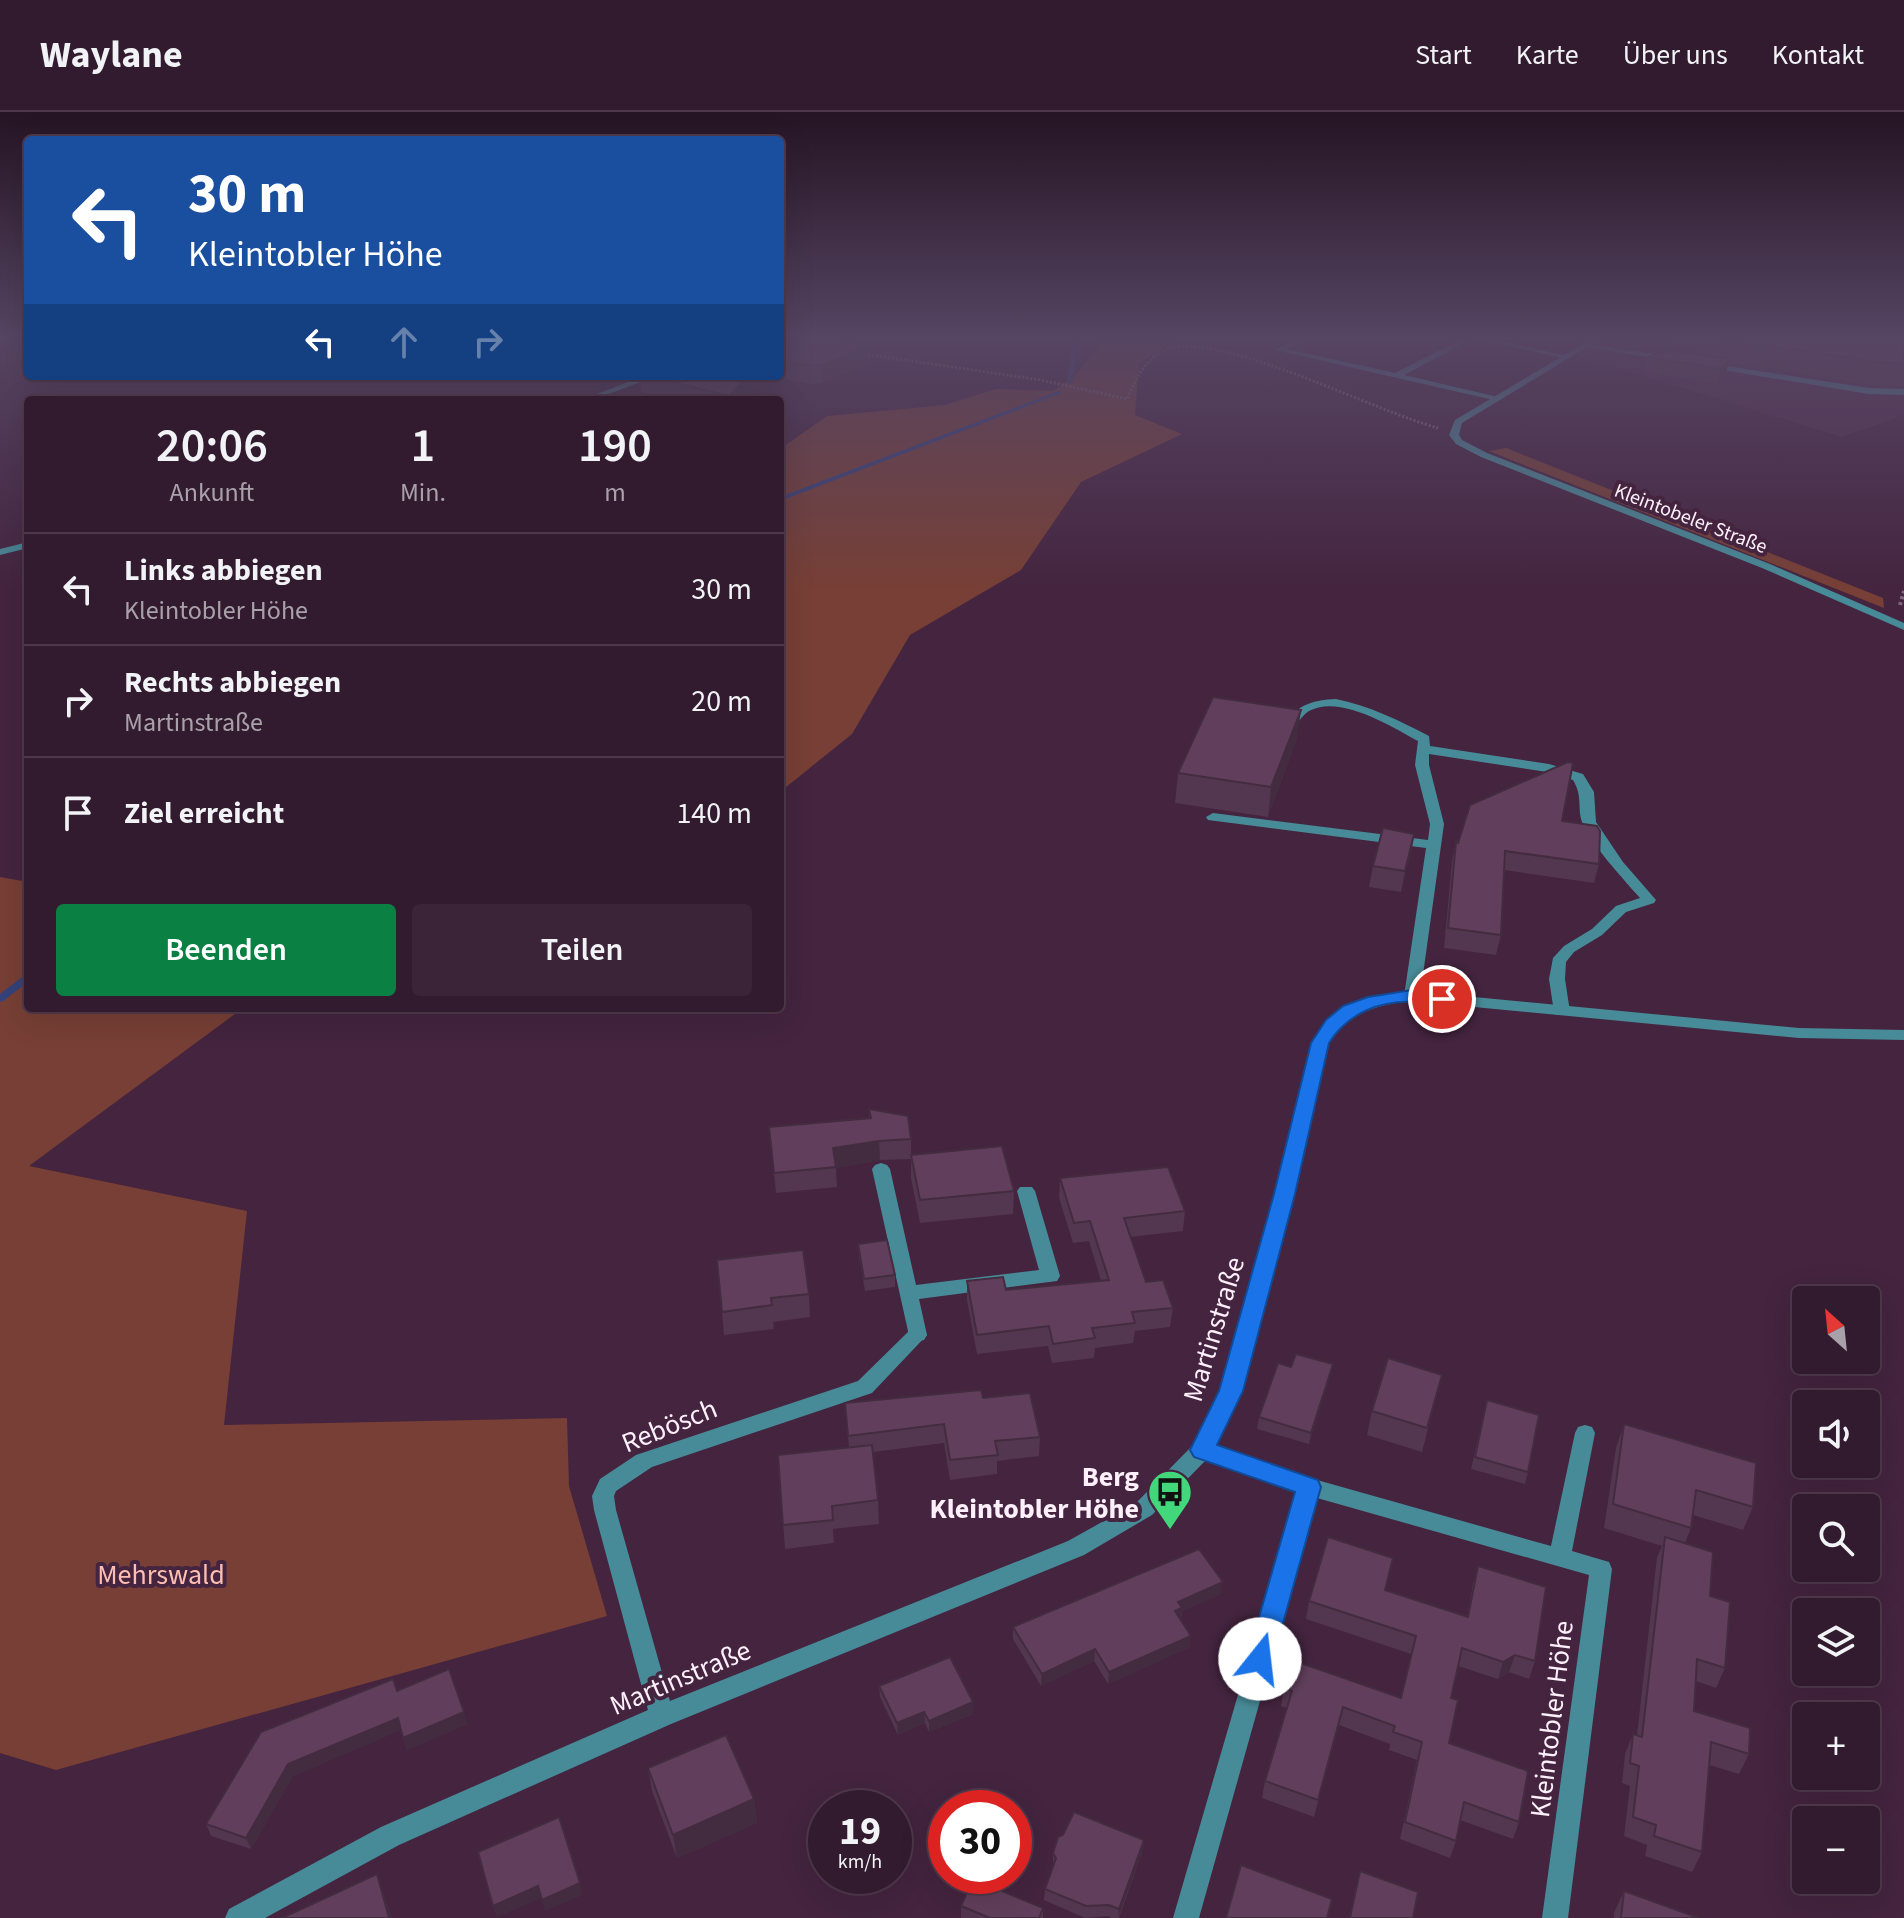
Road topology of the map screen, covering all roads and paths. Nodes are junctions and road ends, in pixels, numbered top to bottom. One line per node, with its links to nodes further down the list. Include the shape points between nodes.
1 (1416, 422): 3 (path)
2 (1458, 422): 3 (street)
3 (1454, 431): 6 (street, Kleintobeler Straße, via 1459,442 1484,455 1766,566)
4 (24, 546): 5 (street)
5 (0, 552)
6 (1904, 627)
7 (1291, 722): 8 (street, via 1300,708 1315,702 1346,705 1424,739)
8 (1423, 749): 10 (street, via 1437,824); 12 (street, via 1578,777 1587,792 1589,822 1649,900 1621,909 1558,961)
9 (1213, 817): 10 (street)
10 (1435, 845): 11 (street)
11 (1412, 996): 12 (street, Martinstraße); 18 (street, Martinstraße, via 1349,1010 1320,1043 1231,1391)
12 (1562, 1012): 13 (street, Martinstraße, via 1799,1033)
13 (1904, 1035)
14 (881, 1169): 16 (street)
15 (1026, 1191): 16 (street, via 1050,1276)
16 (908, 1293): 21 (street, Rebösch, via 917,1335 865,1387 644,1461 608,1485 605,1510)
17 (1585, 1433): 20 (street)
18 (1202, 1450): 19 (street, Kleintobler Höhe); 21 (street, Martinstraße, via 1144,1509 1076,1548)
19 (1309, 1487): 20 (street, Kleintobler Höhe); 23 (street)
20 (1560, 1557): 24 (street, Kleintobler Höhe, via 1601,1569)
21 (662, 1716): 22 (street, Martinstraße, via 390,1836)
22 (238, 1918)
23 (1186, 1918)
24 (1555, 1918)

